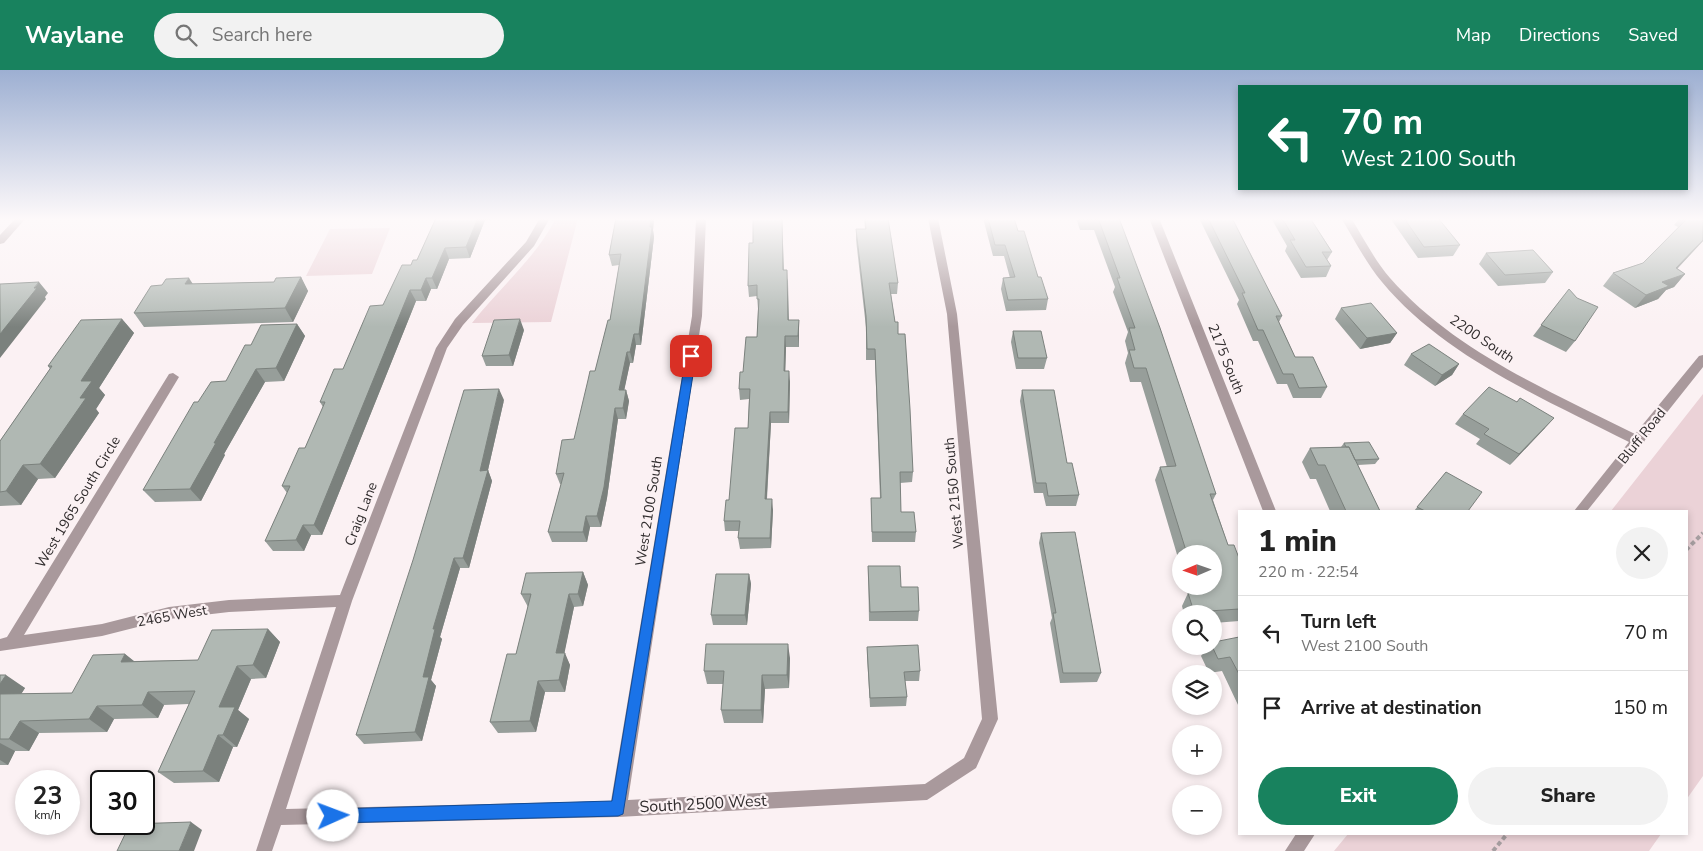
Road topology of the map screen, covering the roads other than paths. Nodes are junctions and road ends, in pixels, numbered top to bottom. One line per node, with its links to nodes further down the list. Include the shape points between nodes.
1 (520, 254): 11 (street, Craig Lane, via 459,322 442,348)
2 (700, 254): 14 (street, West 2100 South, via 697,316)
3 (941, 254): 13 (street, West 2150 South, via 952,314 990,719)
4 (1168, 254): 9 (street, 2175 South)
5 (1369, 254): 8 (street, 2200 South, via 1385,279 1412,307 1451,338 1510,376)
6 (1703, 359): 8 (street, Bluff Road)
7 (173, 377): 12 (street, West 1965 South Circle)
8 (1639, 440): 10 (street, Bluff Road)
9 (1270, 510)
10 (1581, 510)
11 (345, 601): 12 (street, 2465 West, via 229,606 169,613 102,630); 15 (street, Craig Lane)
12 (5, 644)
13 (970, 762): 14 (street, South 2500 West, via 927,792)
14 (618, 809): 15 (street, South 2500 West)
15 (276, 818): 17 (street, Craig Lane)
16 (1307, 835): 18 (street)
17 (264, 851)
18 (1293, 851)

